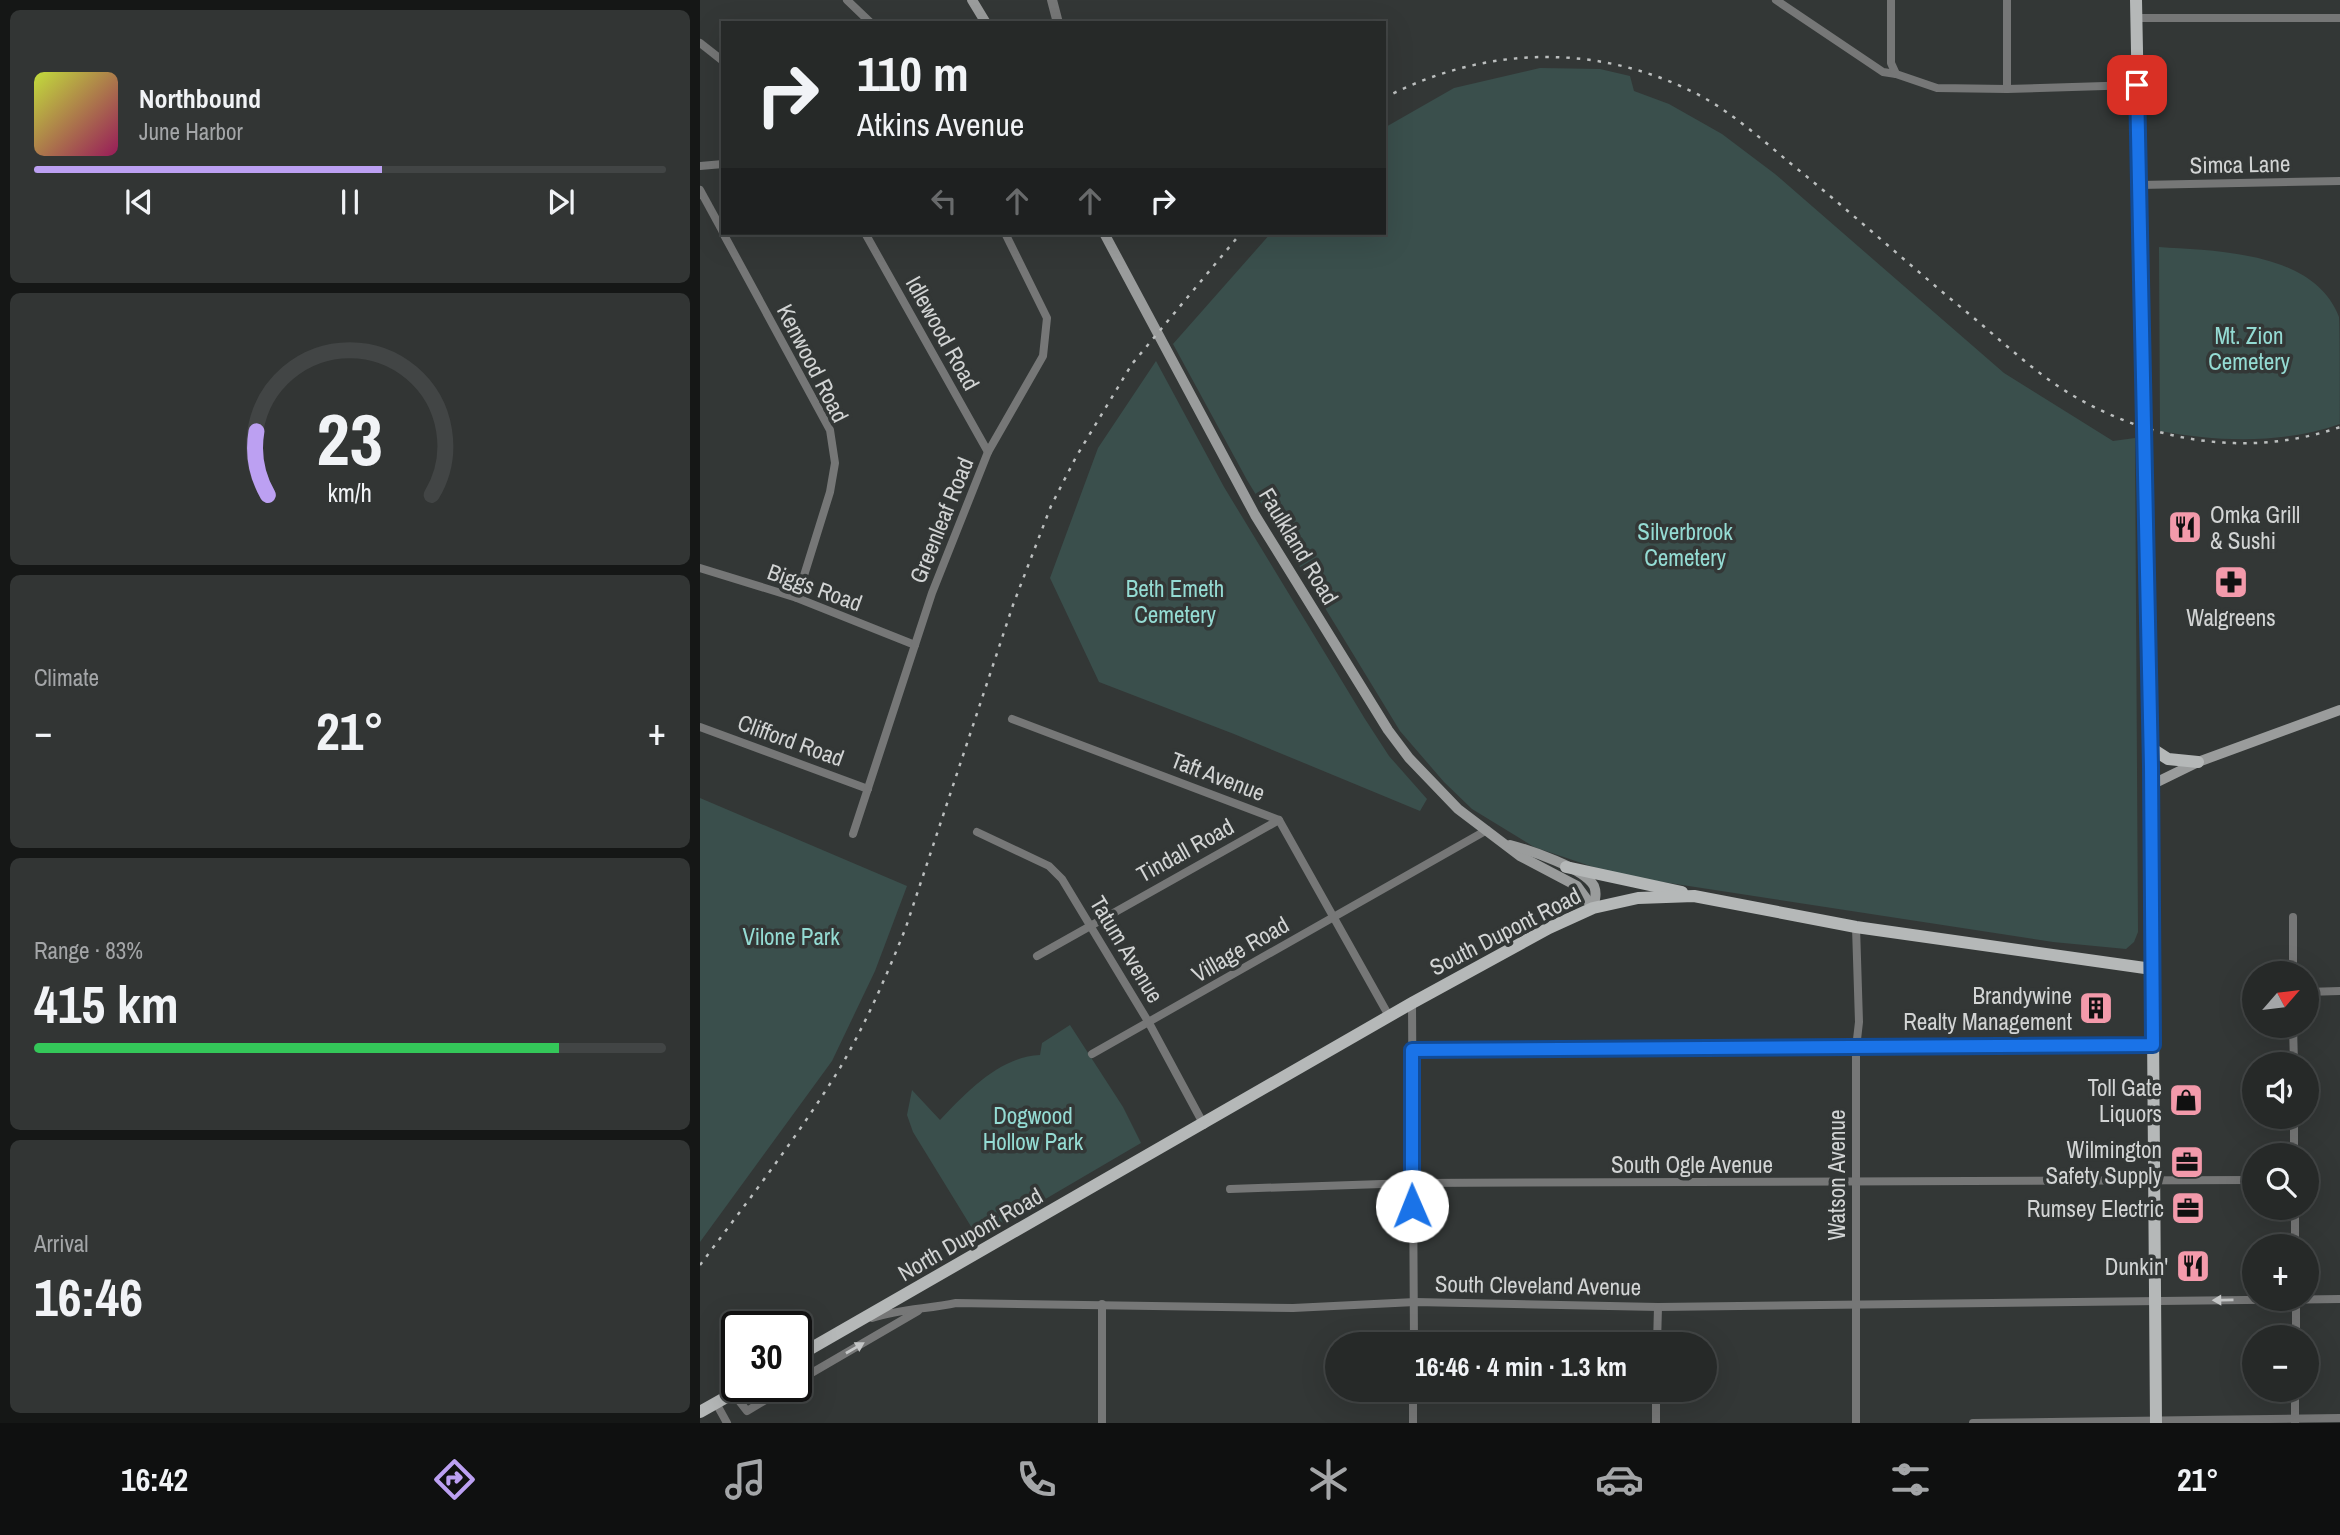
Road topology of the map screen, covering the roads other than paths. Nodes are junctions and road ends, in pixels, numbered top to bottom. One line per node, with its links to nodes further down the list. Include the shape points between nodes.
1 (847, 0): 10 (street)
2 (972, 0): 11 (main road)
3 (1052, 0): 12 (street)
4 (1776, 0): 15 (street, via 1883,72)
5 (1891, 0): 15 (street, via 1891,63)
6 (2007, 0): 17 (street)
7 (2136, 0): 8 (main road)
8 (2137, 18): 9 (street); 16 (main road)
9 (2340, 18)
10 (869, 21)
11 (985, 21)
12 (1057, 21)
13 (700, 43): 14 (street)
14 (721, 59)
15 (1896, 74): 17 (street, via 1937,88)
16 (2137, 85): 17 (street); 21 (main road)
17 (2007, 89)
18 (721, 164): 19 (street)
19 (700, 166)
20 (2340, 181): 21 (street, Simca Lane)
21 (2140, 185): 35 (main road)
22 (700, 190): 23 (street, Kenwood Road)
23 (721, 229)
24 (724, 235): 30 (street, Kenwood Road, via 830,430 835,463 830,492)
25 (866, 235): 28 (street, Idlewood Road)
26 (1006, 235): 28 (street, Greenleaf Road, via 1042,307 1047,337 1044,356)
27 (1105, 235): 40 (main road, Faulkland Road, via 1255,515 1377,713 1433,786)
28 (988, 452): 31 (street, Greenleaf Road)
29 (700, 568): 30 (street, Biggs Road)
30 (797, 598): 31 (street, Biggs Road)
31 (915, 645): 38 (street, Greenleaf Road)
32 (2340, 710): 36 (main road)
33 (1012, 719): 39 (street, Taft Avenue)
34 (700, 727): 38 (street, Clifford Road)
35 (2151, 748): 36 (main road, via 2168,759); 37 (main road)
36 (2198, 762): 37 (main road)
37 (2151, 785): 53 (main road)
38 (869, 789): 42 (street, Greenleaf Road)
39 (1279, 820): 48 (street, Taft Avenue); 49 (street, Tindall Road)
40 (1487, 830): 43 (main road, Faulkland Road); 48 (street, Village Road)
41 (977, 832): 49 (street, Tatum Avenue, via 1055,871)
42 (853, 834)
43 (1507, 844): 44 (main road, Faulkland Road); 46 (main road, Faulkland Road, via 1520,856 1577,886)
44 (1566, 867): 45 (main road); 46 (main road, Faulkland Road, via 1595,887)
45 (1694, 896): 46 (main road, South Dupont Road, via 1638,898); 50 (main road, South Dupont Road)
46 (1593, 908): 56 (main road, South Dupont Road)
47 (2292, 917): 52 (street)
48 (1333, 918): 57 (street, Taft Avenue); 58 (street, Village Road)
49 (1092, 925): 51 (street, Tindall Road); 58 (street, Tatum Avenue)
50 (1856, 926): 53 (main road, South Dupont Road); 60 (street, Watson Avenue)
51 (1037, 956)
52 (2293, 961)
53 (2152, 969): 59 (main road)
54 (2340, 991): 55 (street)
55 (2319, 992)
56 (1412, 1003): 57 (main road, South Dupont Road); 61 (street)
57 (1389, 1016): 63 (main road, South Dupont Road)
58 (1149, 1023): 62 (street, Village Road); 63 (street, Tatum Avenue)
59 (2153, 1045): 60 (street); 65 (main road)
60 (1856, 1048): 61 (street); 68 (street, Watson Avenue)
61 (1412, 1050): 67 (street)
62 (1092, 1054)
63 (1204, 1125): 64 (main road, South Dupont Road)
64 (1164, 1148): 79 (main road, North Dupont Road)
65 (2154, 1180): 66 (street, South Ogle Avenue); 68 (street, South Ogle Avenue); 73 (main road)
66 (2242, 1180)
67 (1412, 1183): 68 (street, South Ogle Avenue); 69 (street, South Ogle Avenue); 74 (street)
68 (1855, 1184): 76 (street, Watson Avenue)
69 (1230, 1189)
70 (2242, 1299): 73 (street, South Cleveland Avenue, one-way to 73)
71 (2319, 1299): 72 (street, South Cleveland Avenue)
72 (2340, 1299)
73 (2156, 1300): 76 (street, South Cleveland Avenue); 93 (main road)
74 (1415, 1302): 75 (street, South Cleveland Avenue, via 1293,1308); 77 (street, South Cleveland Avenue); 80 (street)
75 (1102, 1304): 78 (street, South Cleveland Avenue, via 957,1303); 96 (street)
76 (1855, 1306): 77 (street, South Cleveland Avenue); 99 (street, Watson Avenue)
77 (1658, 1307): 81 (street)
78 (920, 1310): 79 (street, South Cleveland Avenue, via 896,1310); 83 (street, South Cleveland Avenue, one-way to 78)
79 (857, 1323): 82 (main road, North Dupont Road)
80 (1414, 1332)
81 (1657, 1332)
82 (812, 1348)
83 (812, 1373)
84 (721, 1400): 90 (main road)
85 (740, 1402): 86 (street, via 747,1411)
86 (762, 1402)
87 (1413, 1402): 97 (street)
88 (1656, 1402): 98 (street)
89 (2295, 1402): 94 (street)
90 (716, 1403): 91 (main road); 95 (street)
91 (700, 1412)
92 (2340, 1418): 94 (street)
93 (2156, 1421): 94 (street); 100 (street)
94 (2295, 1421)
95 (727, 1423)
96 (1102, 1423)
97 (1413, 1423)
98 (1656, 1423)
99 (1856, 1423)
100 (1973, 1423)

